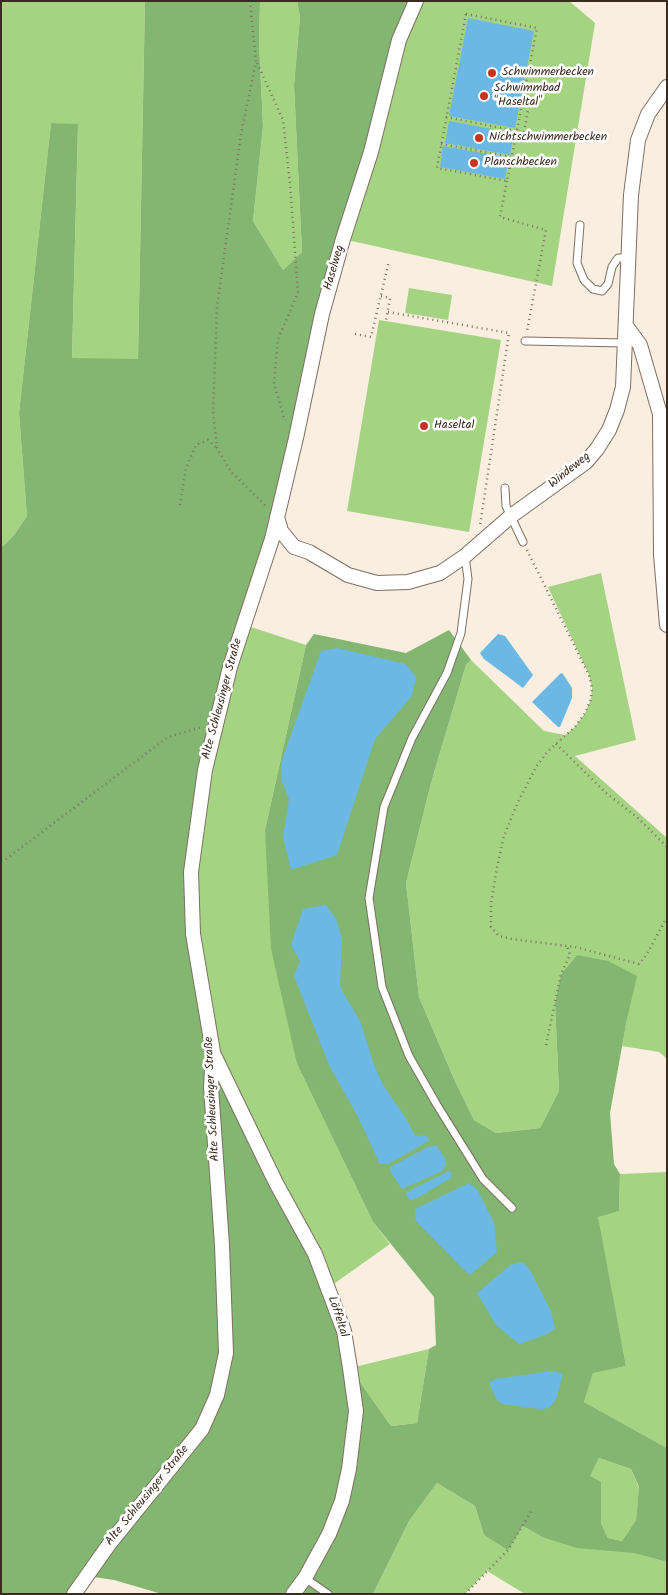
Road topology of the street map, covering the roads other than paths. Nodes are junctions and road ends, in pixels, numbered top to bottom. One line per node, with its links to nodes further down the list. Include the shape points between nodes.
1 (416, 1): 9 (street, Haselweg, via 399,40 371,152 322,314)
2 (667, 87): 4 (street, Windeweg, via 648,114 638,140 631,195)
3 (580, 225): 4 (lane, via 577,263 584,280 593,289 602,292 618,258)
4 (629, 258): 5 (street, Windeweg)
5 (626, 326): 7 (street, Windeweg); 16 (street, via 640,345 660,414 661,555)
6 (525, 341): 7 (lane)
7 (624, 343): 10 (street, Windeweg, via 623,387 618,410 597,449 586,462)
8 (505, 488): 10 (lane, via 506,506)
9 (277, 516): 11 (street, Haselweg); 13 (street, via 281,531)
10 (511, 516): 12 (lane); 14 (street, Windeweg)
11 (272, 539): 15 (street, Alte Schleusinger Straße)
12 (522, 542)
13 (294, 547): 14 (street, Windeweg, via 348,575 377,583 408,582 440,573); 15 (street, via 277,552)
14 (465, 556): 18 (lane, via 468,579 460,634 448,673 412,738 384,807 369,898 382,987 409,1056 483,1179)
15 (265, 562): 17 (street, Alte Schleusinger Straße, via 232,658 205,770 191,872 193,934)
16 (667, 624)
17 (213, 1052): 19 (street, Löffeltal, via 276,1183 315,1254 344,1331 356,1411 349,1469 342,1501 329,1534); 20 (street, Alte Schleusinger Straße, via 211,1087 226,1353 217,1395 202,1429 110,1543)
18 (512, 1208)
19 (305, 1578): 21 (street, Löffeltal); 22 (lane)
20 (74, 1594)
21 (293, 1594)
22 (328, 1594)

